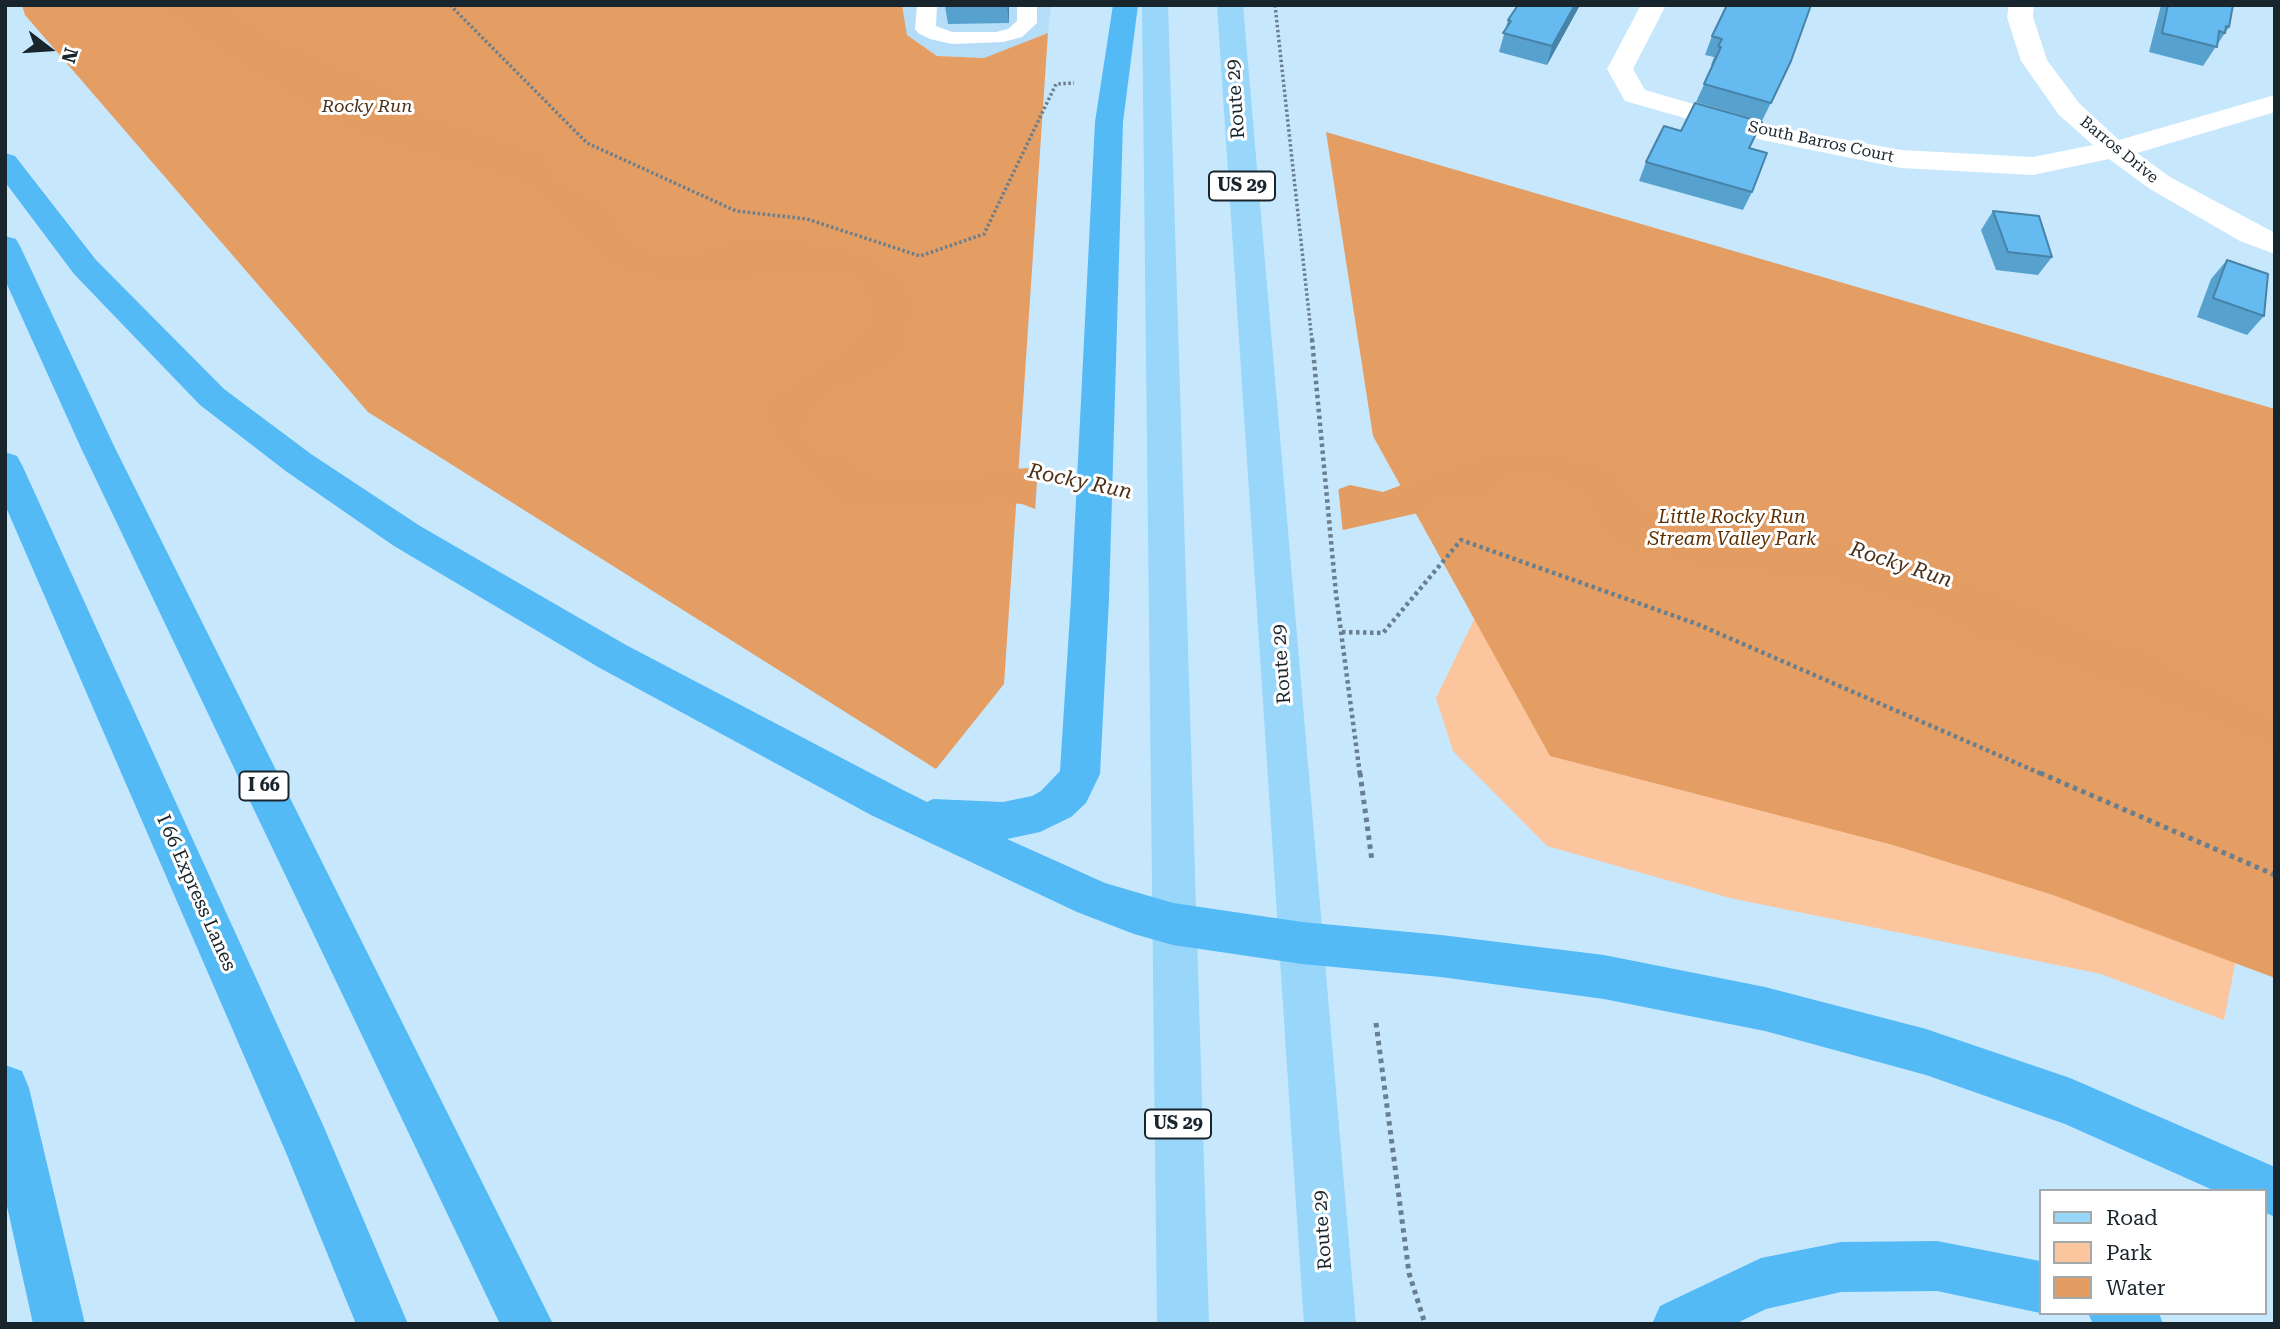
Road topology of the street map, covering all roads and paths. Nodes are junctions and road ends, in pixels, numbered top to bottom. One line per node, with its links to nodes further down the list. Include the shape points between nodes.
1 (450, 5): 10 (path, via 587,143 736,211 807,219 920,256 984,233 1056,84)
2 (927, 5): 3 (lane, via 925,29 937,35 996,38 1015,33 1027,23)
3 (1027, 5)
4 (1126, 5): 18 (highway, via 1109,122 1080,774 1056,804 1023,818)
5 (1155, 5): 21 (main road, US 29)
6 (1230, 5): 22 (main road, Route 29 / US 29)
7 (1275, 5): 17 (path)
8 (1654, 5): 12 (street, South Barros Court, via 1620,69 1635,95 1762,132 1901,159 2033,166)
9 (2022, 5): 12 (street, Barros Drive, via 2020,17 2034,61 2069,109)
10 (1079, 82)
11 (2275, 103): 12 (street)
12 (2113, 149): 14 (street, Barros Drive, via 2160,183)
13 (5, 162): 18 (highway, via 85,267 212,397 299,463 407,536 612,656)
14 (2275, 244)
15 (5, 247): 30 (highway, I 66, via 98,448)
16 (5, 465): 29 (highway, I 66 Express Lanes, via 306,1142)
17 (1342, 632): 19 (path); 20 (path, via 1382,633 1461,540 1697,624)
18 (918, 817): 21 (highway, via 1092,898)
19 (1373, 861)
20 (2275, 874)
21 (1173, 924): 22 (highway); 31 (main road, US 29)
22 (1302, 943): 25 (highway, via 1604,977 1765,1009 1927,1052 2070,1102); 32 (main road, Route 29 / US 29)
23 (1376, 1023): 33 (path, via 1409,1273)
24 (5, 1088): 28 (highway)
25 (2275, 1192)
26 (2038, 1287): 34 (highway, via 1937,1266 1841,1267 1761,1284)
27 (2118, 1315): 35 (highway)
28 (59, 1324)
29 (382, 1324)
30 (527, 1324)
31 (1183, 1324)
32 (1330, 1324)
33 (1425, 1324)
34 (1678, 1324)
35 (2137, 1324)

